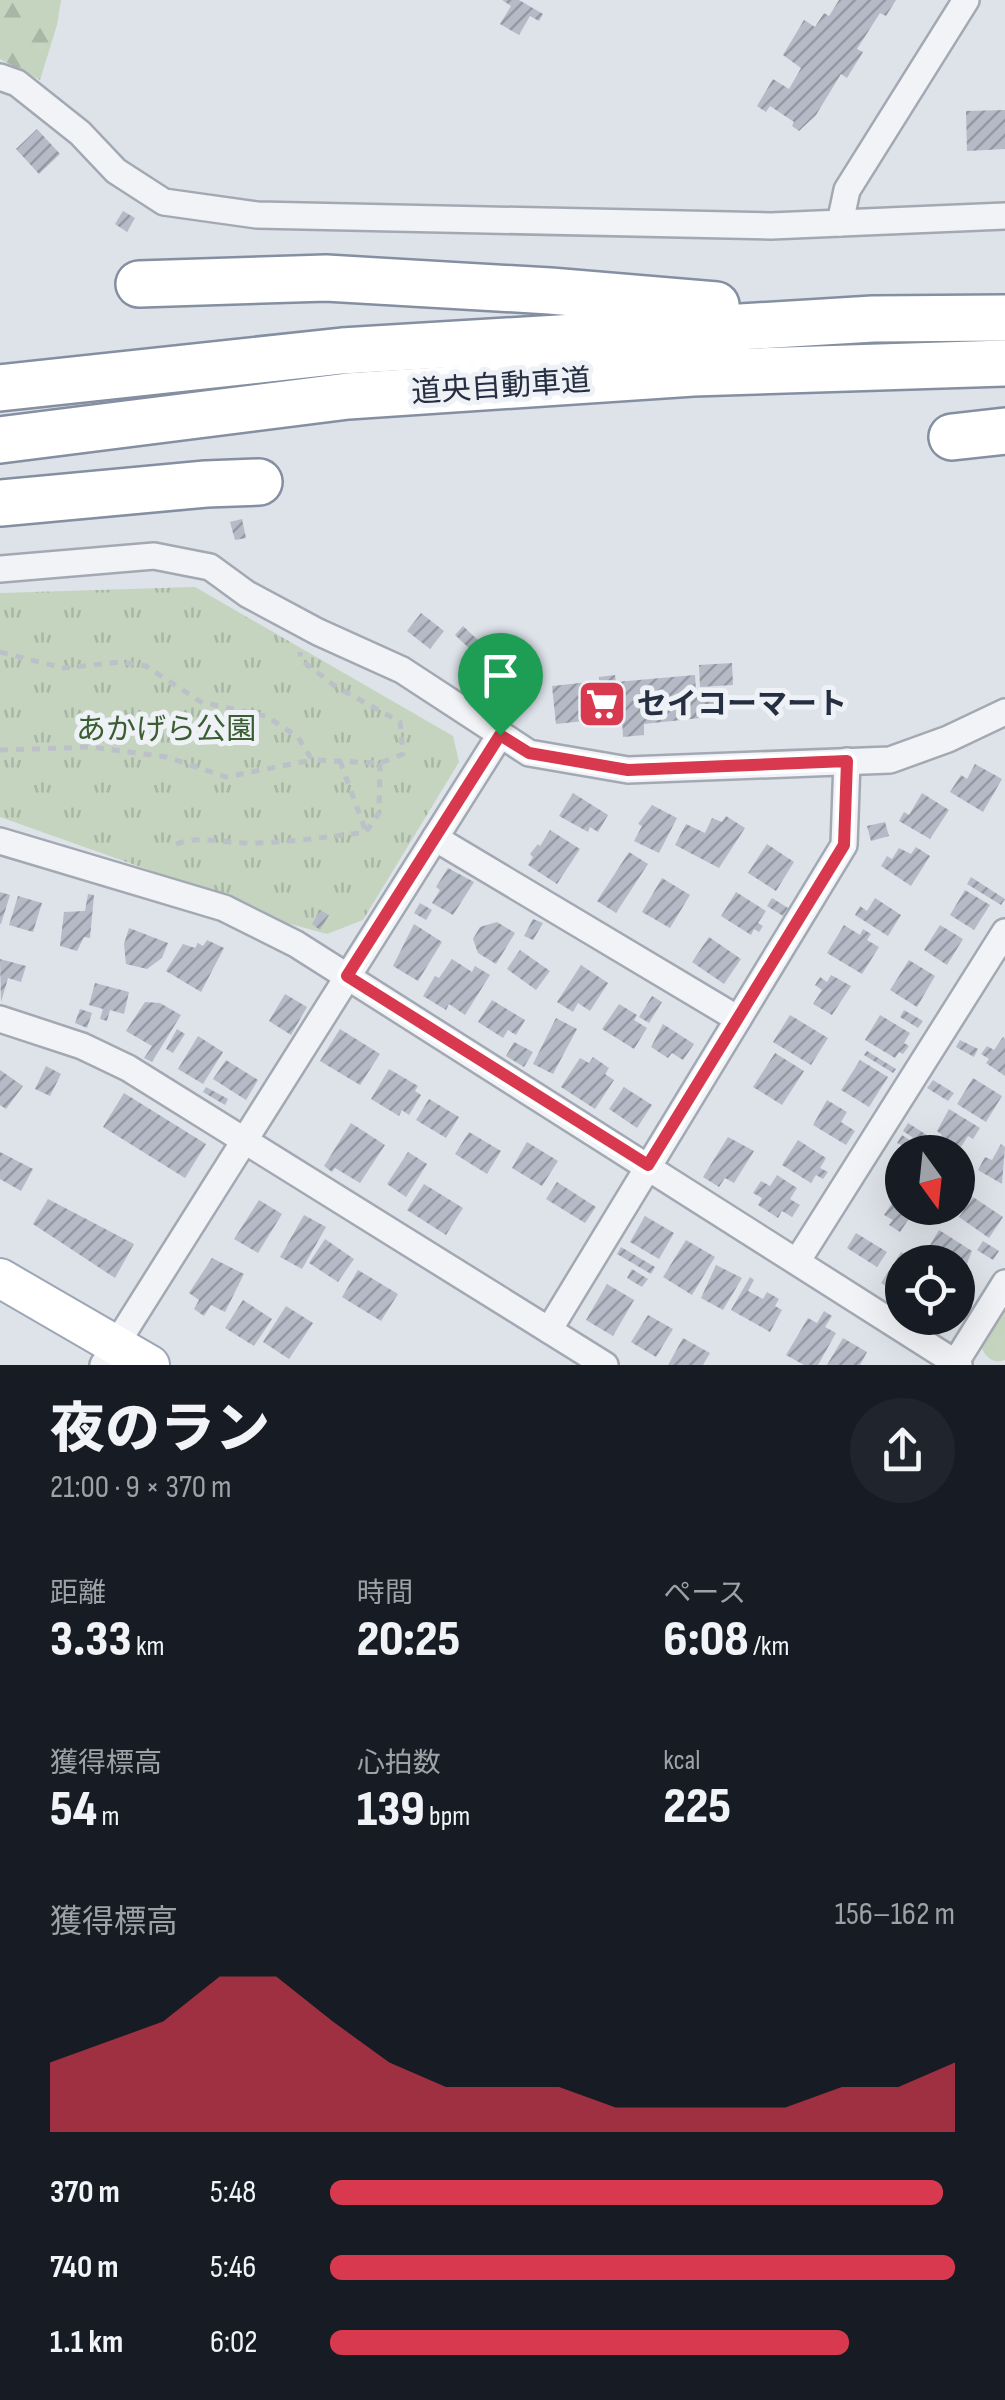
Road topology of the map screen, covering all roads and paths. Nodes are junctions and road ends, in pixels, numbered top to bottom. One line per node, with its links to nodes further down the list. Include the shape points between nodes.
1 (966, 0): 4 (street, via 847,190)
2 (0, 77): 4 (street, via 17,83 116,171 164,202 258,215)
3 (1005, 216): 4 (street)
4 (840, 223)
5 (139, 284): 7 (highway, via 326,278)
6 (1005, 318): 7 (highway, 道央自動車道)
7 (873, 319): 9 (highway, 道央自動車道, via 342,351)
8 (1005, 363): 12 (highway, 道央自動車道, via 693,373 348,396)
9 (0, 388)
10 (1005, 431): 11 (highway)
11 (952, 436)
12 (0, 440)
13 (259, 482): 14 (highway)
14 (0, 503)
15 (0, 568): 16 (street, via 154,556 210,567)
16 (303, 624): 19 (street, via 402,670); 24 (path, via 300,658 400,722 403,754)
17 (0, 652): 21 (path, via 64,668 146,666 200,702 266,716 298,736)
18 (1005, 712): 23 (street, via 890,760)
19 (500, 735): 23 (street, via 529,753 628,770); 26 (street)
20 (0, 750): 21 (path, via 92,747 167,757 226,776)
21 (312, 760): 22 (path)
22 (340, 761): 24 (path); 25 (path)
23 (847, 761): 31 (street, via 844,845)
24 (380, 763): 25 (path, via 380,813)
25 (366, 832): 28 (path, via 244,843 195,837)
26 (434, 838): 30 (street); 31 (street)
27 (0, 841): 30 (street, via 224,908)
28 (176, 844)
29 (1005, 932): 35 (street)
30 (347, 976): 33 (street); 34 (street)
31 (738, 1019): 34 (street)
32 (0, 1020): 33 (street, via 128,1068)
33 (245, 1141): 38 (street); 39 (street)
34 (648, 1165): 35 (street); 38 (street)
35 (798, 1260): 40 (street)
36 (0, 1278): 39 (main road)
37 (1005, 1282): 40 (street)
38 (549, 1330): 42 (street)
39 (110, 1354): 41 (main road)
40 (956, 1364)
41 (150, 1365)
42 (605, 1365)

